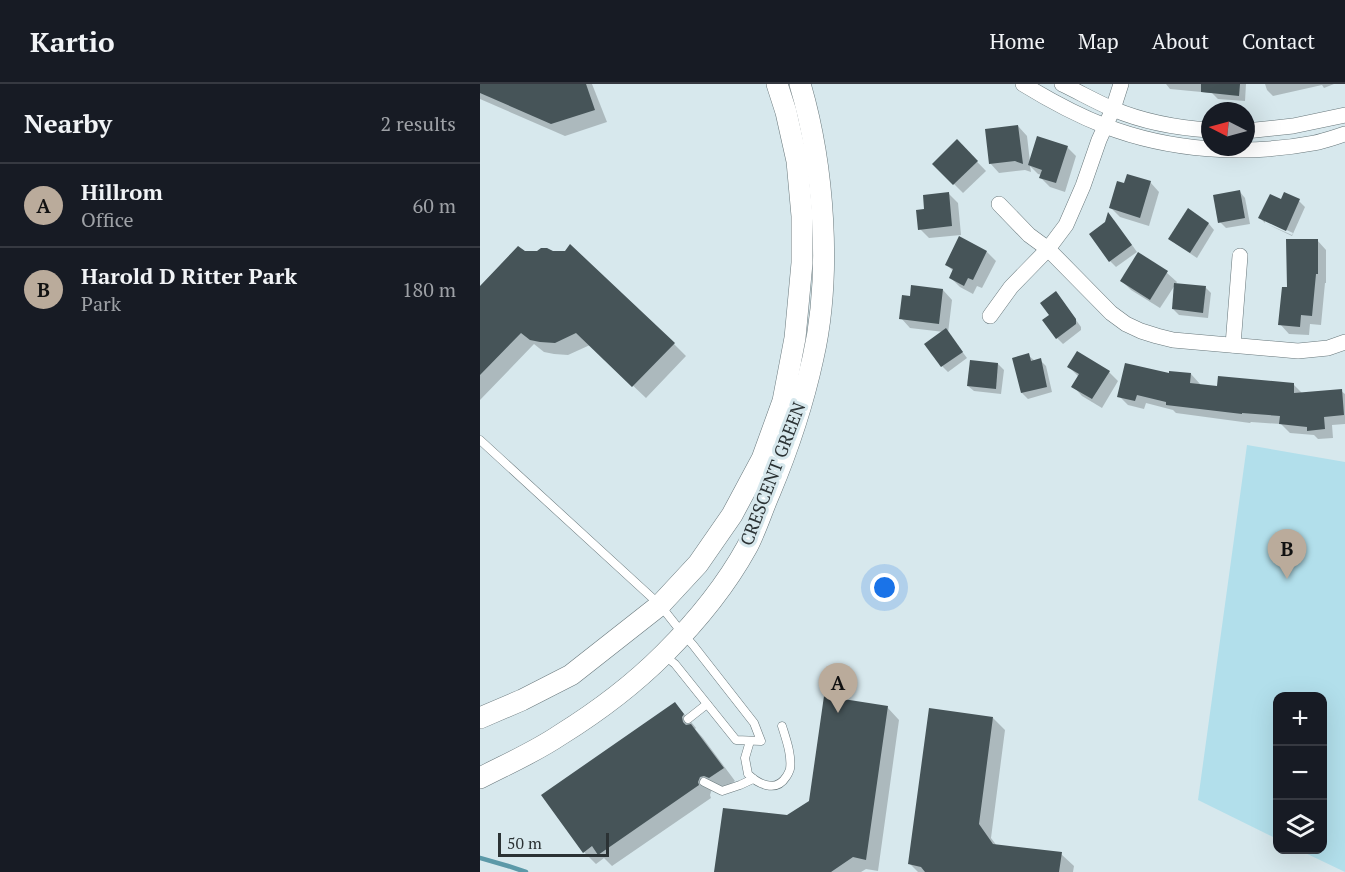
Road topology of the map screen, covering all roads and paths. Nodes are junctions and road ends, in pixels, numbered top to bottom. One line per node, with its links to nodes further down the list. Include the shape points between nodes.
1 (777, 84): 19 (street, CRESCENT GREEN, via 797,161 802,216 798,315 783,401 762,459 732,515 698,564)
2 (800, 84): 20 (street, CRESCENT GREEN, via 816,157 821,206 822,294 813,358 800,410 748,545 729,578)
3 (1023, 84): 8 (street)
4 (1062, 84): 6 (street)
5 (1121, 84): 6 (street)
6 (1113, 109): 8 (street); 9 (street, via 1161,124)
7 (1345, 115): 10 (street)
8 (1105, 126): 11 (street, via 1150,140 1215,149 1252,150 1315,143); 13 (street, via 1066,225)
9 (1201, 129)
10 (1255, 130)
11 (1345, 134)
12 (999, 204): 13 (street)
13 (1048, 249): 15 (street, via 1011,287); 17 (street, via 1126,324 1157,336)
14 (1240, 256): 17 (street)
15 (990, 316)
16 (1345, 342): 17 (street, via 1298,351)
17 (1233, 345)
18 (480, 440): 19 (lane)
19 (660, 606): 20 (lane); 23 (street, CRESCENT GREEN, via 572,675)
20 (682, 634): 21 (street, CRESCENT GREEN); 26 (lane, via 754,723 761,741)
21 (663, 655): 22 (lane); 27 (street, CRESCENT GREEN, via 614,698 560,735)
22 (707, 704): 24 (lane); 26 (lane, via 736,740)
23 (480, 718)
24 (688, 719)
25 (782, 726): 28 (lane, via 789,746 790,770 784,781 774,786)
26 (750, 741): 28 (lane, via 745,758)
27 (480, 778)
28 (753, 779): 29 (lane, via 722,791)
29 (704, 782)

